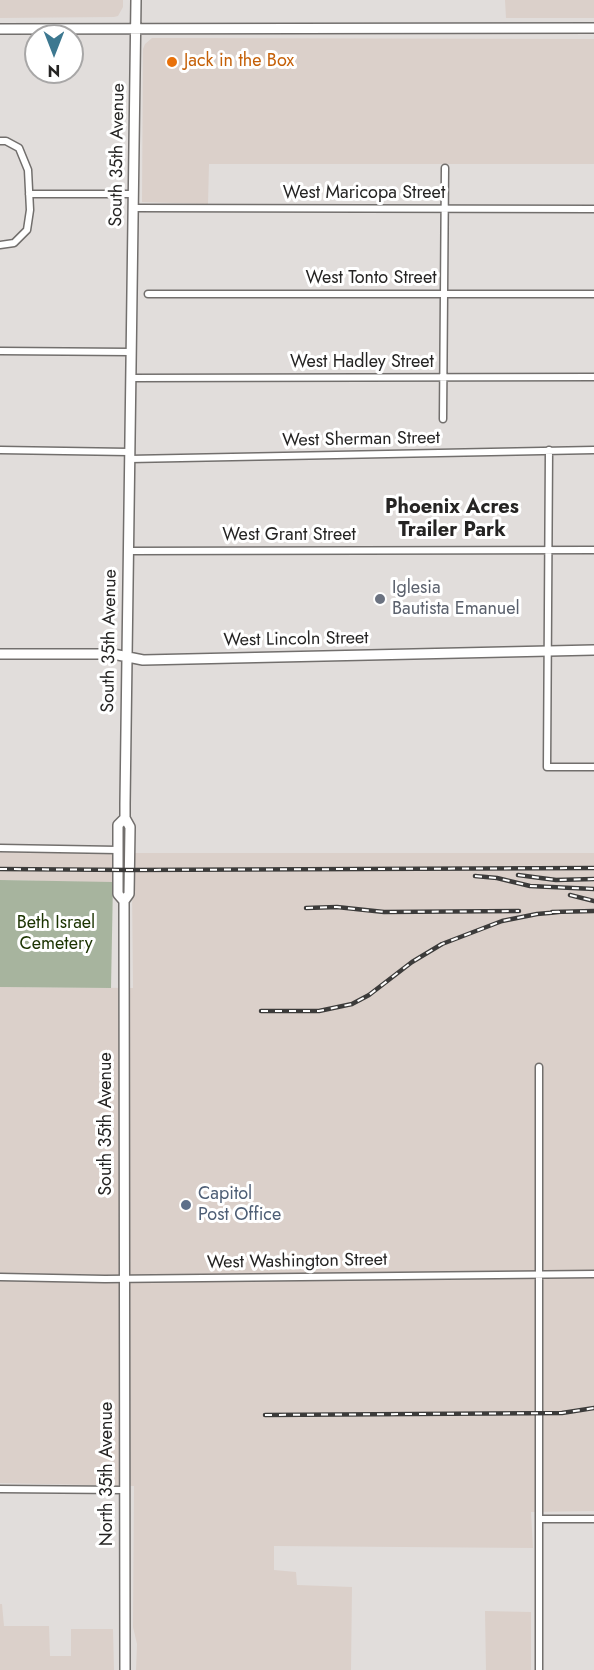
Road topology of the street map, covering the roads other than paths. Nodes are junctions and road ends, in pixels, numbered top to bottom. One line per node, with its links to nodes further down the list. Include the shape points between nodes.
1 (136, 0): 4 (main road, South 35th Avenue)
2 (594, 28): 4 (main road)
3 (0, 29): 4 (main road)
4 (136, 29): 8 (main road, South 35th Avenue)
5 (0, 141): 7 (street, via 19,148 28,170)
6 (446, 168): 10 (street)
7 (29, 194): 8 (street); 12 (street, via 27,230 14,243)
8 (134, 194): 9 (main road, South 35th Avenue)
9 (134, 208): 10 (street, West Maricopa Street); 17 (main road, South 35th Avenue)
10 (445, 209): 11 (street, West Maricopa Street); 14 (street)
11 (594, 209)
12 (0, 245)
13 (148, 294): 14 (street, West Tonto Street)
14 (444, 294): 15 (street, West Tonto Street); 20 (street)
15 (594, 294)
16 (0, 351): 17 (street)
17 (131, 352): 19 (main road, South 35th Avenue)
18 (594, 377): 20 (street, West Hadley Street)
19 (130, 378): 20 (street, West Hadley Street); 25 (main road, South 35th Avenue)
20 (443, 378): 21 (street)
21 (443, 419)
22 (0, 450): 25 (street, West Sherman Street)
23 (549, 450): 24 (street, West Sherman Street); 25 (street, West Sherman Street, via 252,458); 26 (street)
24 (594, 450)
25 (129, 455): 28 (main road, South 35th Avenue)
26 (548, 550): 27 (street, West Grant Street); 28 (street, West Grant Street); 30 (street)
27 (594, 550)
28 (128, 551): 32 (main road, South 35th Avenue)
29 (594, 650): 30 (main road, West Lincoln Street)
30 (547, 651): 32 (main road, West Lincoln Street, via 143,660); 33 (street, via 547,767)
31 (0, 654): 32 (main road, West Lincoln Street)
32 (128, 657): 34 (main road, South 35th Avenue)
33 (594, 767)
34 (125, 818): 36 (main road, via 118,825); 37 (main road, South 35th Avenue, via 130,827 129,894)
35 (0, 848): 36 (street)
36 (118, 850): 37 (main road, via 118,894)
37 (124, 902): 42 (main road, South 35th Avenue)
38 (539, 1067): 40 (street)
39 (594, 1274): 40 (street, West Washington Street)
40 (540, 1275): 42 (street, West Washington Street); 45 (street)
41 (0, 1277): 42 (street, West Washington Street)
42 (124, 1279): 44 (main road, North 35th Avenue)
43 (0, 1489): 44 (street)
44 (124, 1490): 47 (main road, North 35th Avenue)
45 (539, 1519): 46 (street); 48 (street)
46 (594, 1519)
47 (125, 1670)
48 (539, 1670)

